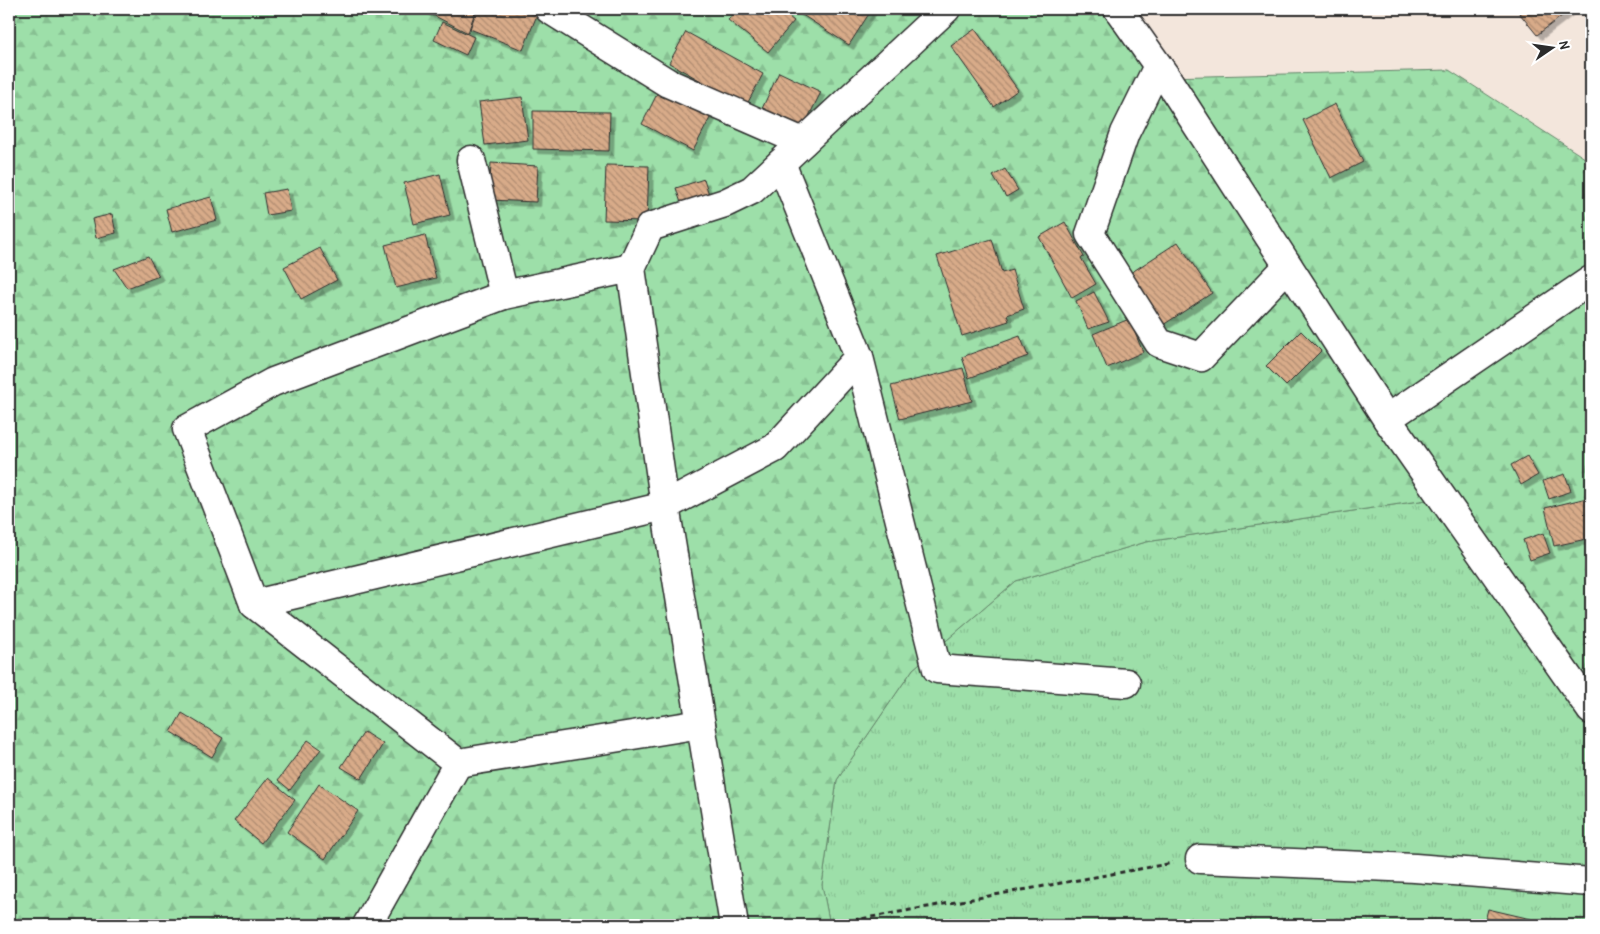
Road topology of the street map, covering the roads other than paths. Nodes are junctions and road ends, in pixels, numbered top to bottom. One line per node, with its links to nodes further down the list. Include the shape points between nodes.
1 (549, 9): 5 (street, via 668,83)
2 (946, 9): 5 (street)
3 (1118, 9): 4 (street)
4 (1158, 66): 8 (street); 8 (street, via 1125,133 1090,234 1159,343 1201,358)
5 (803, 142): 7 (street)
6 (471, 160): 11 (street)
7 (781, 163): 9 (street, via 752,190 726,203 650,227); 12 (street)
8 (1288, 266): 13 (street)
9 (631, 268): 11 (street); 14 (street)
10 (1591, 280): 13 (street)
11 (504, 295): 15 (street, via 273,382 187,429)
12 (858, 357): 14 (street, via 775,448); 16 (street, via 937,670)
13 (1387, 419): 17 (street)
14 (665, 506): 15 (street); 18 (street)
15 (254, 604): 19 (street)
16 (1126, 683)
17 (1591, 710)
18 (701, 724): 19 (street); 23 (street)
19 (458, 763): 22 (street)
20 (1200, 859): 21 (street, via 1415,868)
21 (1591, 882)
22 (367, 925)
23 (734, 925)

